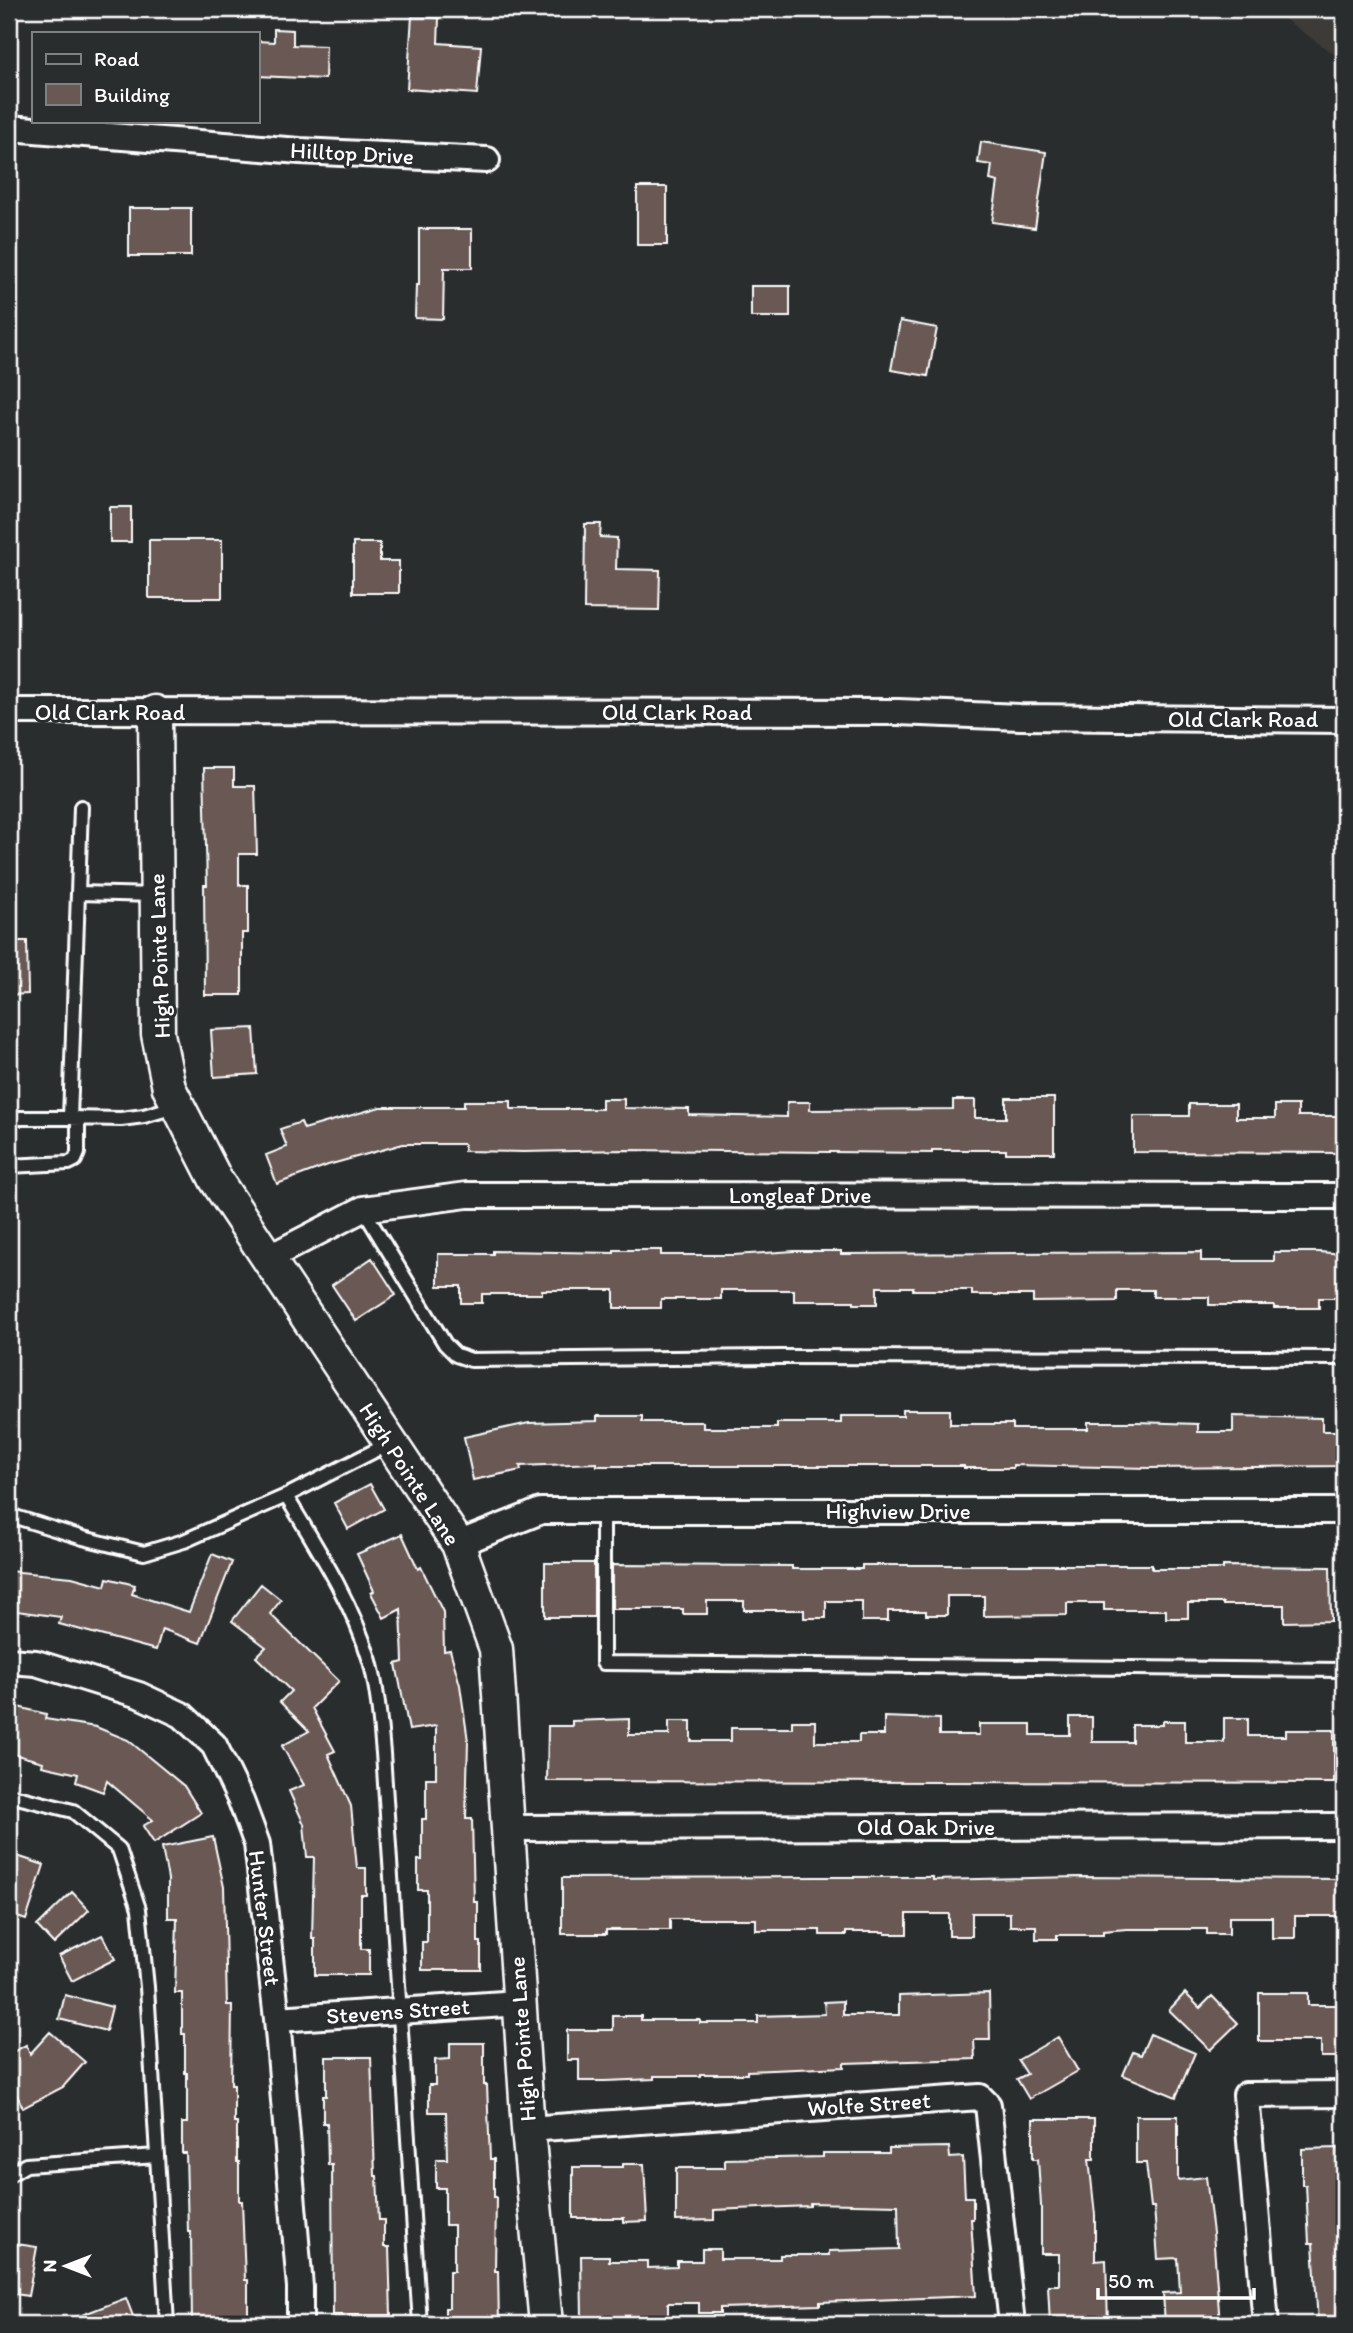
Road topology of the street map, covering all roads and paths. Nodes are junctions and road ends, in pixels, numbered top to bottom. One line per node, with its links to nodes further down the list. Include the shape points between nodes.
1 (9, 128): 2 (street, Hilltop Drive, via 300,151)
2 (487, 160)
3 (9, 711): 4 (street, Old Clark Road)
4 (155, 712): 5 (street, Old Clark Road, via 898,712 1020,718); 8 (street, High Pointe Lane)
5 (1344, 720)
6 (81, 807): 7 (lane)
7 (78, 893): 8 (lane); 11 (lane)
8 (156, 895): 9 (street, High Pointe Lane, via 158,1034 169,1088)
9 (178, 1105): 11 (lane, via 121,1119); 15 (street, High Pointe Lane, via 216,1180)
10 (9, 1118): 11 (lane)
11 (74, 1118): 12 (lane, via 75,1160)
12 (9, 1166)
13 (1344, 1196): 14 (street, Longleaf Drive, via 467,1195)
14 (363, 1209): 15 (street, Longleaf Drive); 16 (lane, via 445,1344 456,1355 471,1360)
15 (268, 1258): 17 (street, High Pointe Lane)
16 (1344, 1358)
17 (391, 1442): 18 (lane); 22 (street, High Pointe Lane)
18 (286, 1496): 21 (lane, via 184,1541 144,1553); 29 (lane, via 346,1601 376,1690)
19 (603, 1511): 20 (street, Highview Drive); 22 (street, Highview Drive, via 541,1511); 24 (lane, via 603,1663)
20 (1344, 1511)
21 (9, 1515)
22 (458, 1544): 27 (street, High Pointe Lane, via 496,1649)
23 (9, 1661): 30 (street, Hunter Street, via 36,1663 139,1695 181,1715 214,1745 257,1844)
24 (1344, 1670)
25 (9, 1795): 33 (lane, via 73,1811 119,1849 139,1909)
26 (1344, 1826): 27 (street, Old Oak Drive)
27 (508, 1828): 28 (street, High Pointe Lane)
28 (520, 2003): 29 (street, Stevens Street); 32 (street, High Pointe Lane)
29 (398, 2011): 30 (street, Stevens Street); 37 (lane)
30 (277, 2019): 36 (street, Hunter Street)
31 (1344, 2094): 40 (street, via 1246,2095)
32 (528, 2129): 38 (street, High Pointe Lane); 39 (street, Wolfe Street, via 980,2098 988,2105)
33 (157, 2156): 34 (lane, via 26,2165); 35 (lane)
34 (9, 2175)
35 (166, 2324)
36 (300, 2324)
37 (420, 2324)
38 (546, 2324)
39 (1012, 2324)
40 (1266, 2324)

